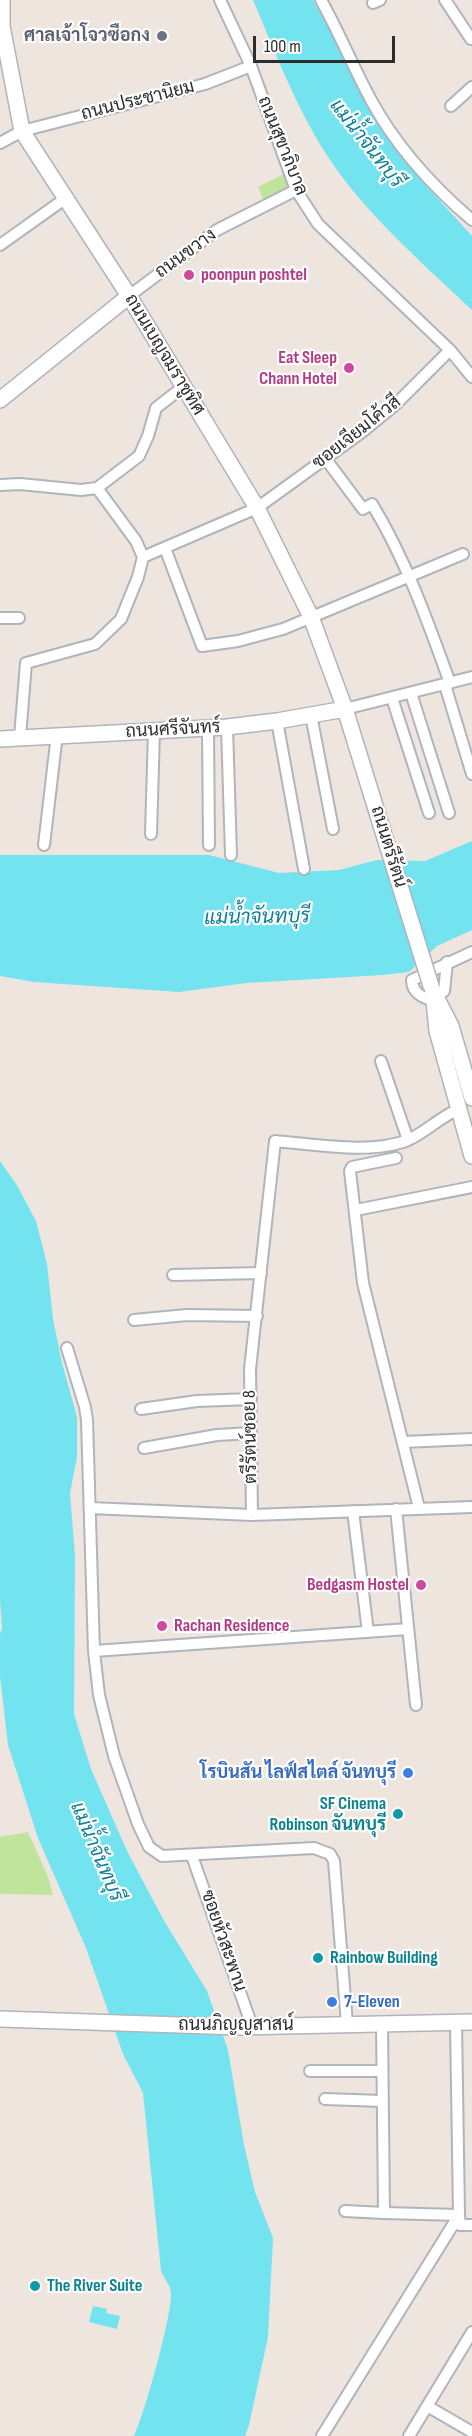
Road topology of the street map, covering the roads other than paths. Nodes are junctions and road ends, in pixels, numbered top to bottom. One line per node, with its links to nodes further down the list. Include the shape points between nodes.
1 (2, 0): 9 (street, ถนนเบญจมราชูทิศ, via 2,26)
2 (220, 0): 6 (street, ถนนสุขาภิบาล)
3 (321, 0): 13 (street, via 390,132 421,171)
4 (445, 0): 5 (street)
5 (471, 39)
6 (251, 66): 9 (street, ถนนประชานิยม, via 206,84); 11 (street, ถนนสุขาภิบาล)
7 (472, 87): 8 (street)
8 (451, 106)
9 (22, 131): 10 (street, ถนนประชานิยม); 12 (street, ถนนเบญจมราชูทิศ)
10 (0, 143)
11 (296, 190): 15 (street, ถนนขวาง, via 217,231); 16 (street, ถนนสุขาภิบาล, via 318,224)
12 (66, 198): 14 (street); 15 (street, ถนนเบญจมราชูทิศ)
13 (472, 220)
14 (0, 245)
15 (129, 296): 18 (street, ถนนเบญจมราชูทิศ); 19 (street, ถนนขวาง)
16 (450, 350): 17 (street, ถนนสุขาภิบาล); 20 (street, ซอยเจียมโค้วสี, via 396,404)
17 (472, 377)
18 (183, 387): 22 (street, via 156,408 139,456); 23 (street, ถนนเบญจมราชูทิศ)
19 (0, 400)
20 (325, 458): 23 (street, ซอยเจียมโค้วสี); 27 (street, via 363,509 372,504)
21 (0, 485): 22 (street)
22 (97, 488): 26 (street, via 136,541)
23 (257, 507): 24 (street, ซอยเจียมโค้วสี); 28 (street, ถนนเบญจมราชูทิศ)
24 (165, 548): 26 (street, ซอยเจียมโค้วสี); 28 (street, via 202,646 259,636)
25 (463, 554): 27 (street)
26 (143, 557): 42 (street, via 121,619 95,644 26,663)
27 (409, 577): 28 (street); 32 (street)
28 (310, 617): 35 (street, ถนนเบญจมราชูทิศ)
29 (0, 618): 30 (street)
30 (19, 618)
31 (472, 677): 32 (street)
32 (447, 684): 33 (street); 44 (street)
33 (411, 693): 34 (street); 46 (street)
34 (392, 698): 35 (street); 45 (street)
35 (345, 709): 36 (street, ถนนศรีจันทร์); 55 (street, ถนนตรีรัตน์, bridge)
36 (310, 715): 37 (street, ถนนศรีจันทร์); 47 (street)
37 (277, 721): 38 (street, ถนนศรีจันทร์); 52 (street)
38 (228, 727): 39 (street, ถนนศรีจันทร์); 51 (street)
39 (208, 729): 40 (street, ถนนศรีจันทร์); 50 (street)
40 (154, 731): 41 (street, ถนนศรีจันทร์); 48 (street)
41 (57, 735): 42 (street, ถนนศรีจันทร์); 49 (street)
42 (20, 737): 43 (street, ถนนศรีจันทร์)
43 (0, 739)
44 (472, 774)
45 (429, 813)
46 (449, 813)
47 (333, 829)
48 (151, 834)
49 (44, 845)
50 (208, 845)
51 (231, 855)
52 (304, 870)
53 (472, 952): 54 (street)
54 (447, 962): 55 (street, via 444,991); 55 (street, via 412,980 419,994)
55 (433, 994): 57 (street, ถนนตรีรัตน์, via 451,1026); 58 (street, ถนนตรีรัตน์, via 437,1031)
56 (381, 1061): 59 (street)
57 (472, 1098)
58 (459, 1109): 59 (street); 60 (street, ถนนตรีรัตน์)
59 (408, 1140): 64 (street, ตรีรัตน์ซอย 8, via 371,1147 275,1141)
60 (472, 1156)
61 (396, 1158): 63 (street, via 350,1168)
62 (472, 1187): 63 (street)
63 (356, 1210): 73 (street, via 363,1284)
64 (261, 1273): 65 (street); 66 (street, ตรีรัตน์ซอย 8)
65 (172, 1275)
66 (257, 1316): 67 (street, via 187,1315); 69 (street, ตรีรัตน์ซอย 8, via 250,1369)
67 (134, 1320)
68 (67, 1348): 76 (street, via 86,1407)
69 (251, 1399): 70 (street); 71 (street, ตรีรัตน์ซอย 8)
70 (141, 1409)
71 (251, 1433): 74 (street); 80 (street, ตรีรัตน์ซอย 8)
72 (472, 1439): 73 (street)
73 (402, 1442): 77 (street)
74 (144, 1448)
75 (472, 1507): 77 (street)
76 (90, 1508): 80 (street); 83 (street)
77 (418, 1508): 78 (street)
78 (396, 1509): 79 (street); 81 (street)
79 (353, 1511): 80 (street); 82 (street)
80 (252, 1515)
81 (408, 1629): 82 (street); 84 (street)
82 (368, 1632): 83 (street)
83 (94, 1651): 85 (street, via 107,1732 145,1840 162,1856)
84 (416, 1705)
85 (192, 1856): 88 (street, via 314,1848 330,1854 334,1861); 90 (street, ซอยหัวสะพาน)
86 (0, 2019): 90 (street, ถนนภิญญสาสน์)
87 (464, 2022): 89 (street, ถนนภิญญสาสน์); 97 (street)
88 (347, 2024): 89 (street, ถนนภิญญสาสน์); 90 (street, ถนนภิญญสาสน์)
89 (382, 2024): 92 (street)
90 (245, 2026)
91 (310, 2071): 92 (street)
92 (381, 2071): 94 (street)
93 (325, 2099): 94 (street)
94 (382, 2101): 96 (street)
95 (345, 2211): 96 (street)
96 (384, 2213): 97 (street)
97 (459, 2215): 98 (street, via 460,2225); 103 (street)
98 (472, 2225)
99 (472, 2332): 100 (street)
100 (467, 2351): 101 (street)
101 (428, 2406): 102 (street); 104 (street)
102 (472, 2432)
103 (322, 2436)
104 (410, 2436)

